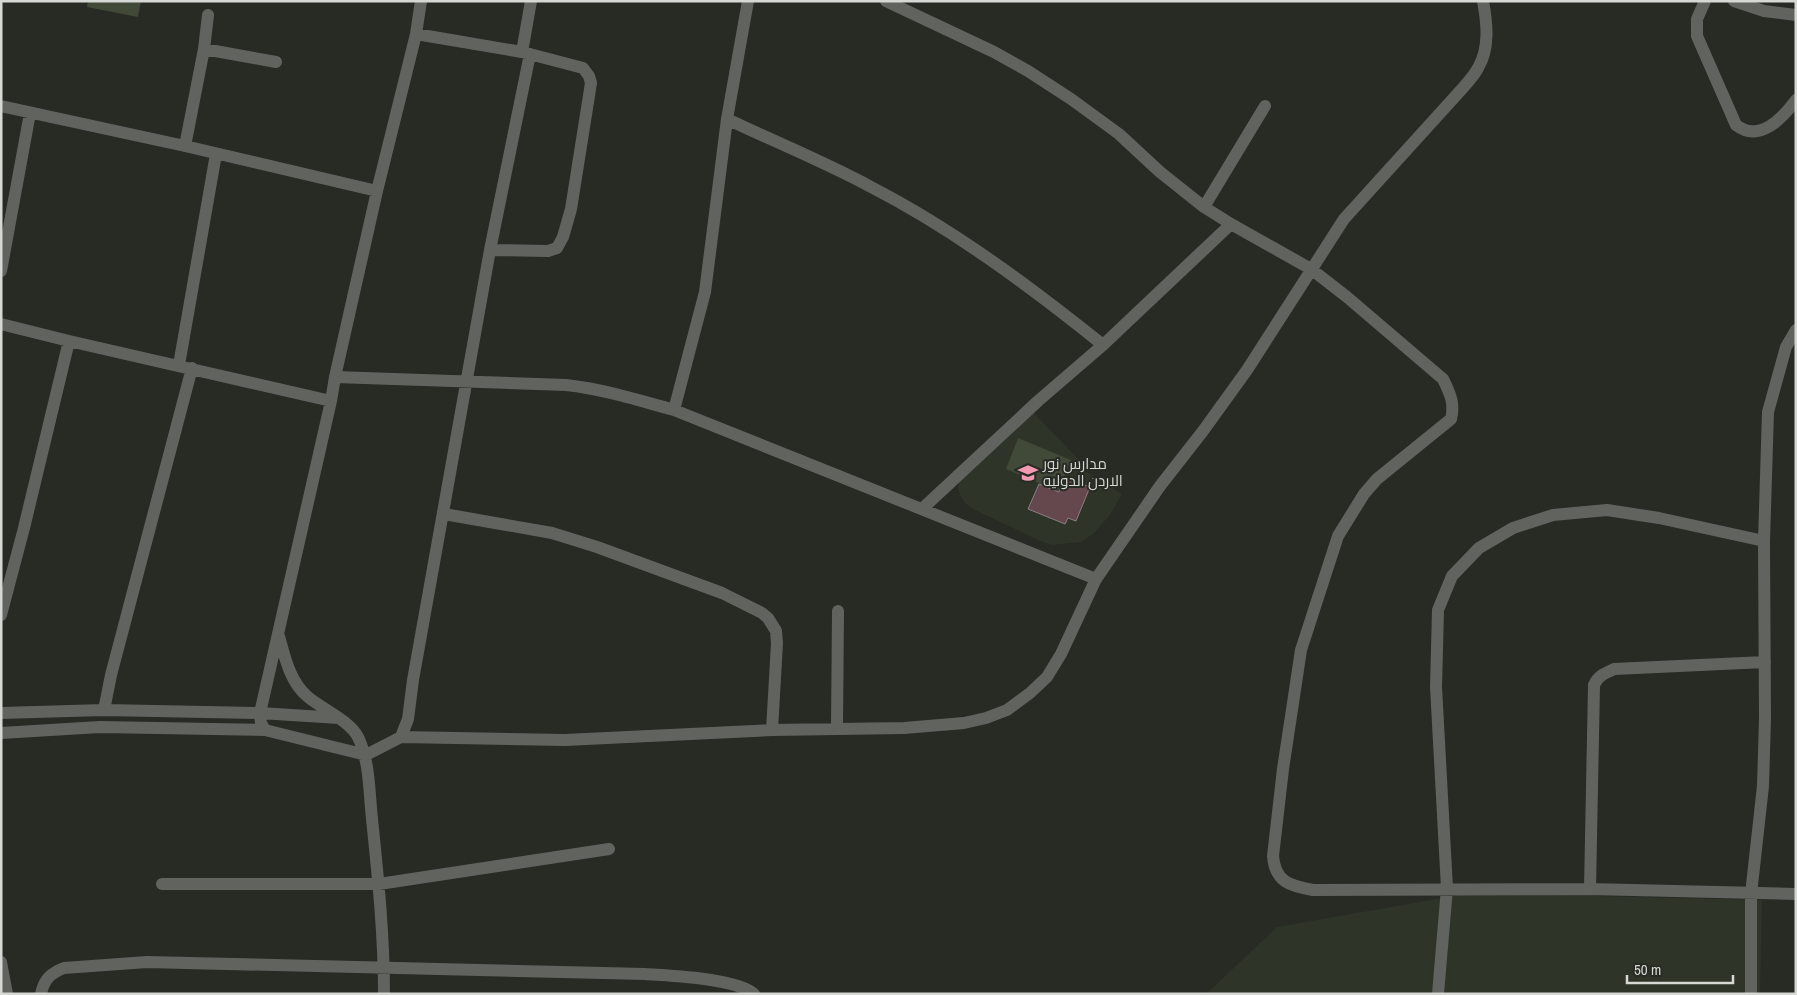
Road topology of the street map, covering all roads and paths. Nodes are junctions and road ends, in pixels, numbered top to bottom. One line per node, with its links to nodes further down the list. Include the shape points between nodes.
1 (421, 1): 10 (street)
2 (531, 1): 12 (street)
3 (748, 1): 18 (street)
4 (886, 1): 22 (street, via 994,52 1071,99)
5 (1483, 1): 25 (street, via 1487,23 1485,51 1478,68 1344,219)
6 (1705, 1): 14 (street, via 1697,19 1697,36 1736,125 1753,133 1766,128 1782,118)
7 (1734, 1): 8 (street, via 1764,11)
8 (1796, 15)
9 (208, 16): 11 (street)
10 (416, 34): 12 (street); 21 (street)
11 (204, 49): 13 (street); 19 (street)
12 (526, 53): 24 (street); 24 (street, via 583,68 592,83 571,209 557,248 548,251)
13 (276, 62)
14 (1796, 100)
15 (1, 106): 17 (street)
16 (1265, 106): 22 (street)
17 (30, 113): 19 (street); 26 (street)
18 (727, 119): 30 (street, via 887,195 1026,285); 36 (street, via 705,292)
19 (185, 146): 20 (street)
20 (216, 154): 21 (street); 31 (street)
21 (377, 191): 33 (street)
22 (1204, 207): 23 (street)
23 (1231, 224): 25 (street); 30 (street)
24 (490, 250): 34 (street)
25 (1311, 269): 40 (street, via 1247,370 1160,486); 58 (street, via 1443,379 1453,412 1451,419 1434,434 1377,479 1338,536 1301,650 1283,769 1274,868 1289,884 1313,890)
26 (1, 272)
27 (1, 324): 29 (street)
28 (1796, 330): 39 (street, via 1786,347 1768,412)
29 (69, 341): 31 (street); 42 (street)
30 (1103, 346): 37 (street, via 1038,401)
31 (179, 365): 32 (street)
32 (192, 368): 35 (street); 45 (street)
33 (335, 377): 34 (street); 35 (street)
34 (466, 383): 36 (street, via 597,389); 38 (street)
35 (332, 401): 43 (street)
36 (674, 410): 37 (street)
37 (922, 509): 40 (street)
38 (444, 514): 51 (street, via 597,546 755,608 768,618 776,631 778,643); 53 (street, via 408,719)
39 (1764, 540): 44 (street); 58 (street, via 1608,510 1553,514 1513,528 1479,548 1452,576 1438,610 1436,688)
40 (1096, 579): 49 (street, via 1047,677 1007,710 986,718 938,726)
41 (838, 610): 49 (street)
42 (1, 615)
43 (278, 632): 47 (street); 48 (street, via 288,669 306,696)
44 (1765, 662): 59 (street, via 1614,669 1597,678 1594,685); 60 (street, via 1763,786)
45 (104, 710): 46 (street); 47 (street)
46 (1, 713)
47 (260, 713): 48 (street); 50 (street, via 260,723)
48 (339, 718): 54 (street, via 357,735)
49 (837, 728): 51 (street)
50 (265, 730): 52 (street, via 100,727); 54 (street)
51 (772, 730): 53 (street, via 565,740)
52 (1, 733)
53 (401, 737): 54 (street)
54 (366, 755): 57 (street)
55 (610, 849): 57 (street)
56 (162, 884): 57 (street)
57 (379, 884): 63 (street)
58 (1447, 888): 59 (street); 68 (street)
59 (1590, 889): 60 (street)
60 (1751, 894): 61 (street); 69 (street)
61 (1796, 894)
62 (1, 962): 64 (street)
63 (384, 968): 65 (street, via 146,962 77,966 54,972 47,978); 66 (street); 67 (street, via 645,974 715,981 739,986)
64 (7, 994)
65 (41, 994)
66 (384, 994)
67 (754, 994)
68 (1438, 994)
69 (1751, 994)

